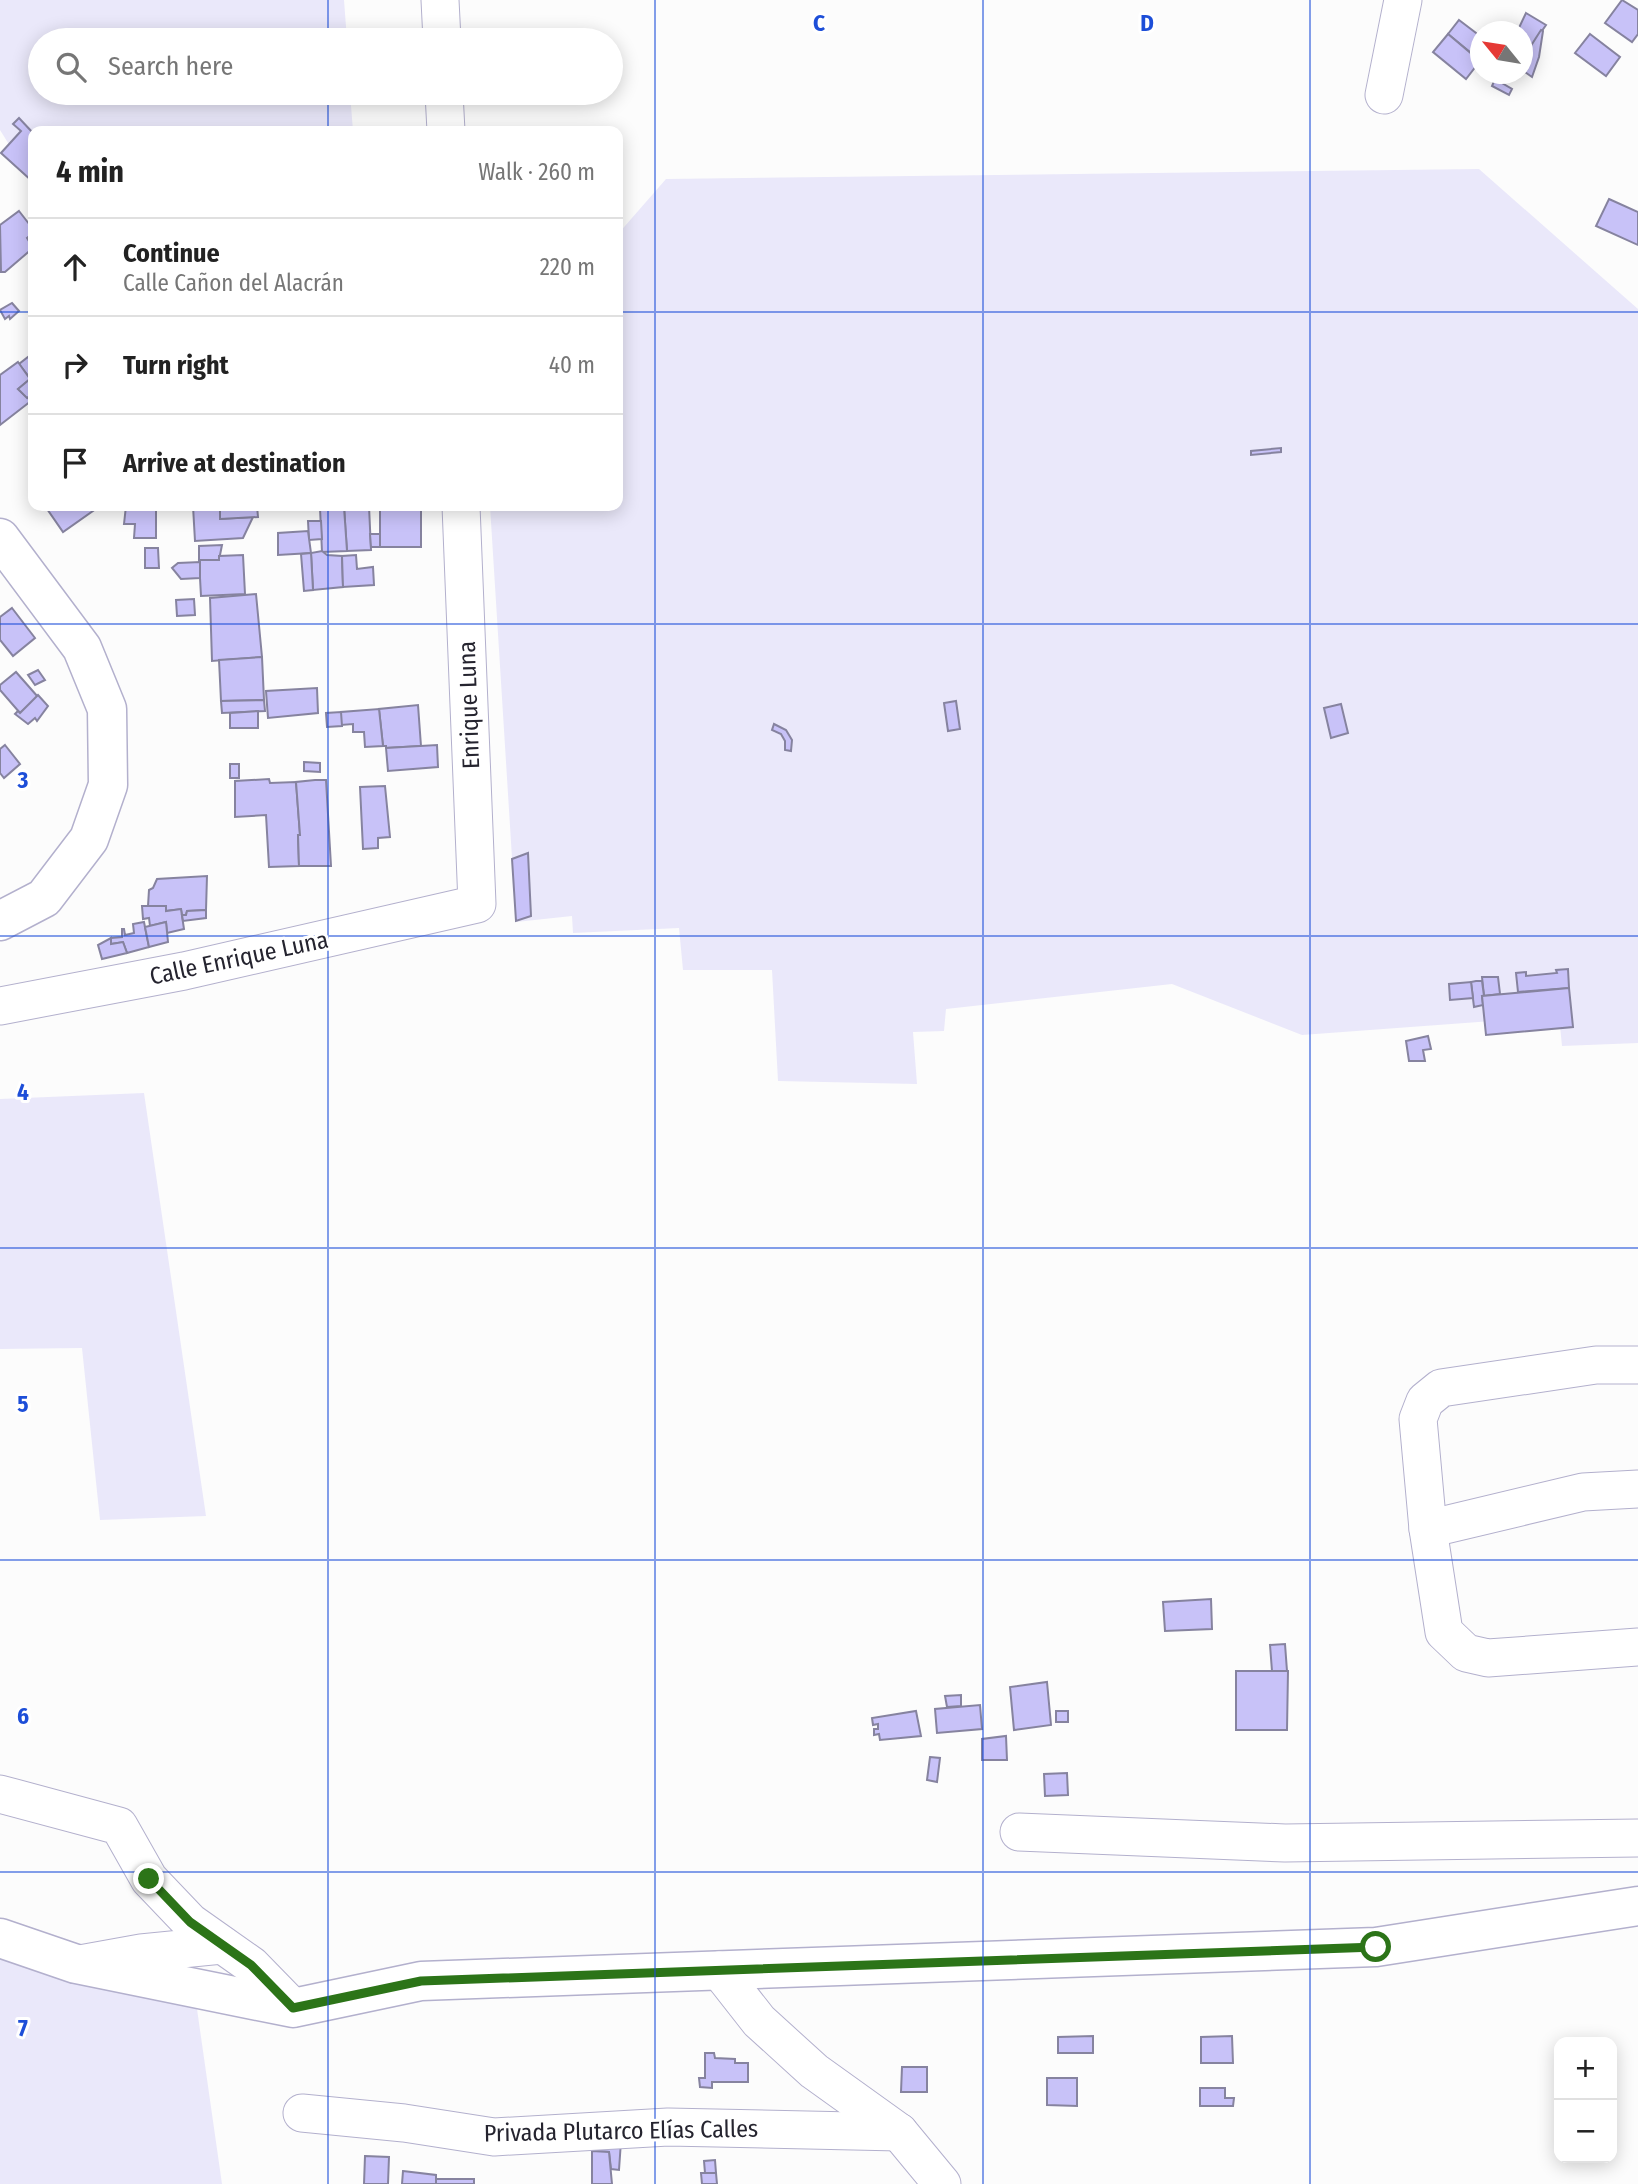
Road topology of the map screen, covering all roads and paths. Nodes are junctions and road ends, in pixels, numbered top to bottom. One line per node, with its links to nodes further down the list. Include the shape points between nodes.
1 (440, 0): 3 (street)
2 (1403, 0): 4 (street)
3 (441, 28)
4 (1384, 95)
5 (445, 105): 6 (street)
6 (446, 126)
7 (461, 511): 9 (street, Enrique Luna)
8 (0, 538): 10 (main road, via 82,648 107,709 108,785 89,839 44,898)
9 (477, 904): 11 (street, Calle Enrique Luna, via 184,971)
10 (0, 921)
11 (0, 1006)
12 (1638, 1365): 14 (street, via 1596,1364 1441,1388 1425,1401 1418,1419)
13 (1638, 1489): 14 (street, via 1583,1492)
14 (1428, 1529): 15 (street, via 1444,1632 1466,1653 1488,1658)
15 (1638, 1647)
16 (0, 1794): 21 (street, via 119,1826 149,1879 190,1922)
17 (1019, 1832): 18 (street, via 1285,1843)
18 (1638, 1838)
19 (1638, 1906): 23 (main road, via 1376,1947)
20 (0, 1938): 22 (main road)
21 (222, 1945): 22 (street); 24 (street, via 251,1965)
22 (76, 1964): 24 (main road)
23 (719, 1970): 24 (main road, via 421,1981); 26 (street, via 759,2021 814,2071)
24 (293, 2008)
25 (302, 2113): 26 (street, Privada Plutarco Elías Calles, via 494,2137 668,2127)
26 (899, 2132): 27 (street)
27 (942, 2184)

